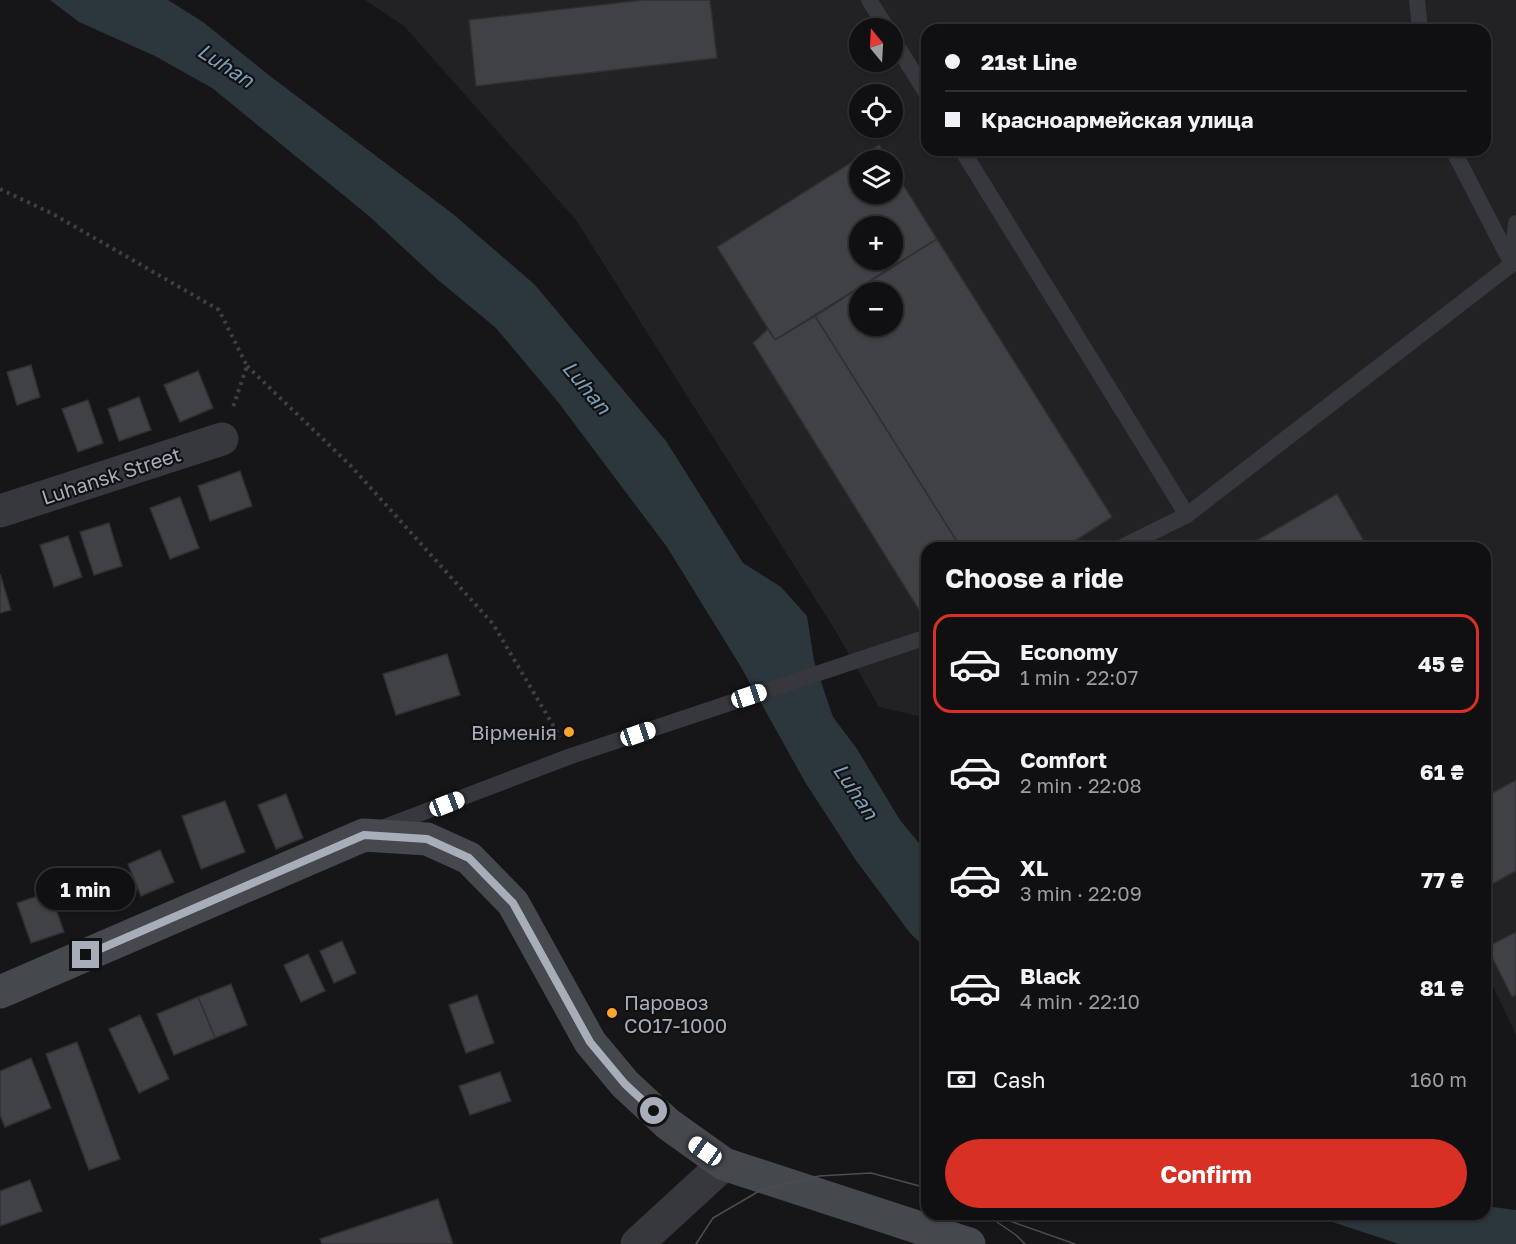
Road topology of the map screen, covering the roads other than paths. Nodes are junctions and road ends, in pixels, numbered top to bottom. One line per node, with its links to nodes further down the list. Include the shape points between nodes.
1 (869, 0): 3 (lane)
2 (1418, 0): 4 (lane)
3 (881, 18)
4 (1420, 24)
5 (903, 56): 6 (lane)
6 (921, 84)
7 (966, 156): 13 (lane)
8 (1456, 156): 10 (lane)
9 (1516, 223): 10 (lane)
10 (1514, 264): 13 (lane)
11 (222, 439): 12 (street, Luhansk Street)
12 (0, 512)
13 (1187, 515): 14 (lane)
14 (1132, 542)
15 (921, 639): 16 (lane, via 571,756)
16 (364, 835): 17 (street); 18 (street, via 427,839 469,858 513,903 590,1042 625,1084 668,1124)
17 (0, 992)
18 (724, 1164): 19 (street); 20 (street)
19 (637, 1244)
20 (969, 1244)

